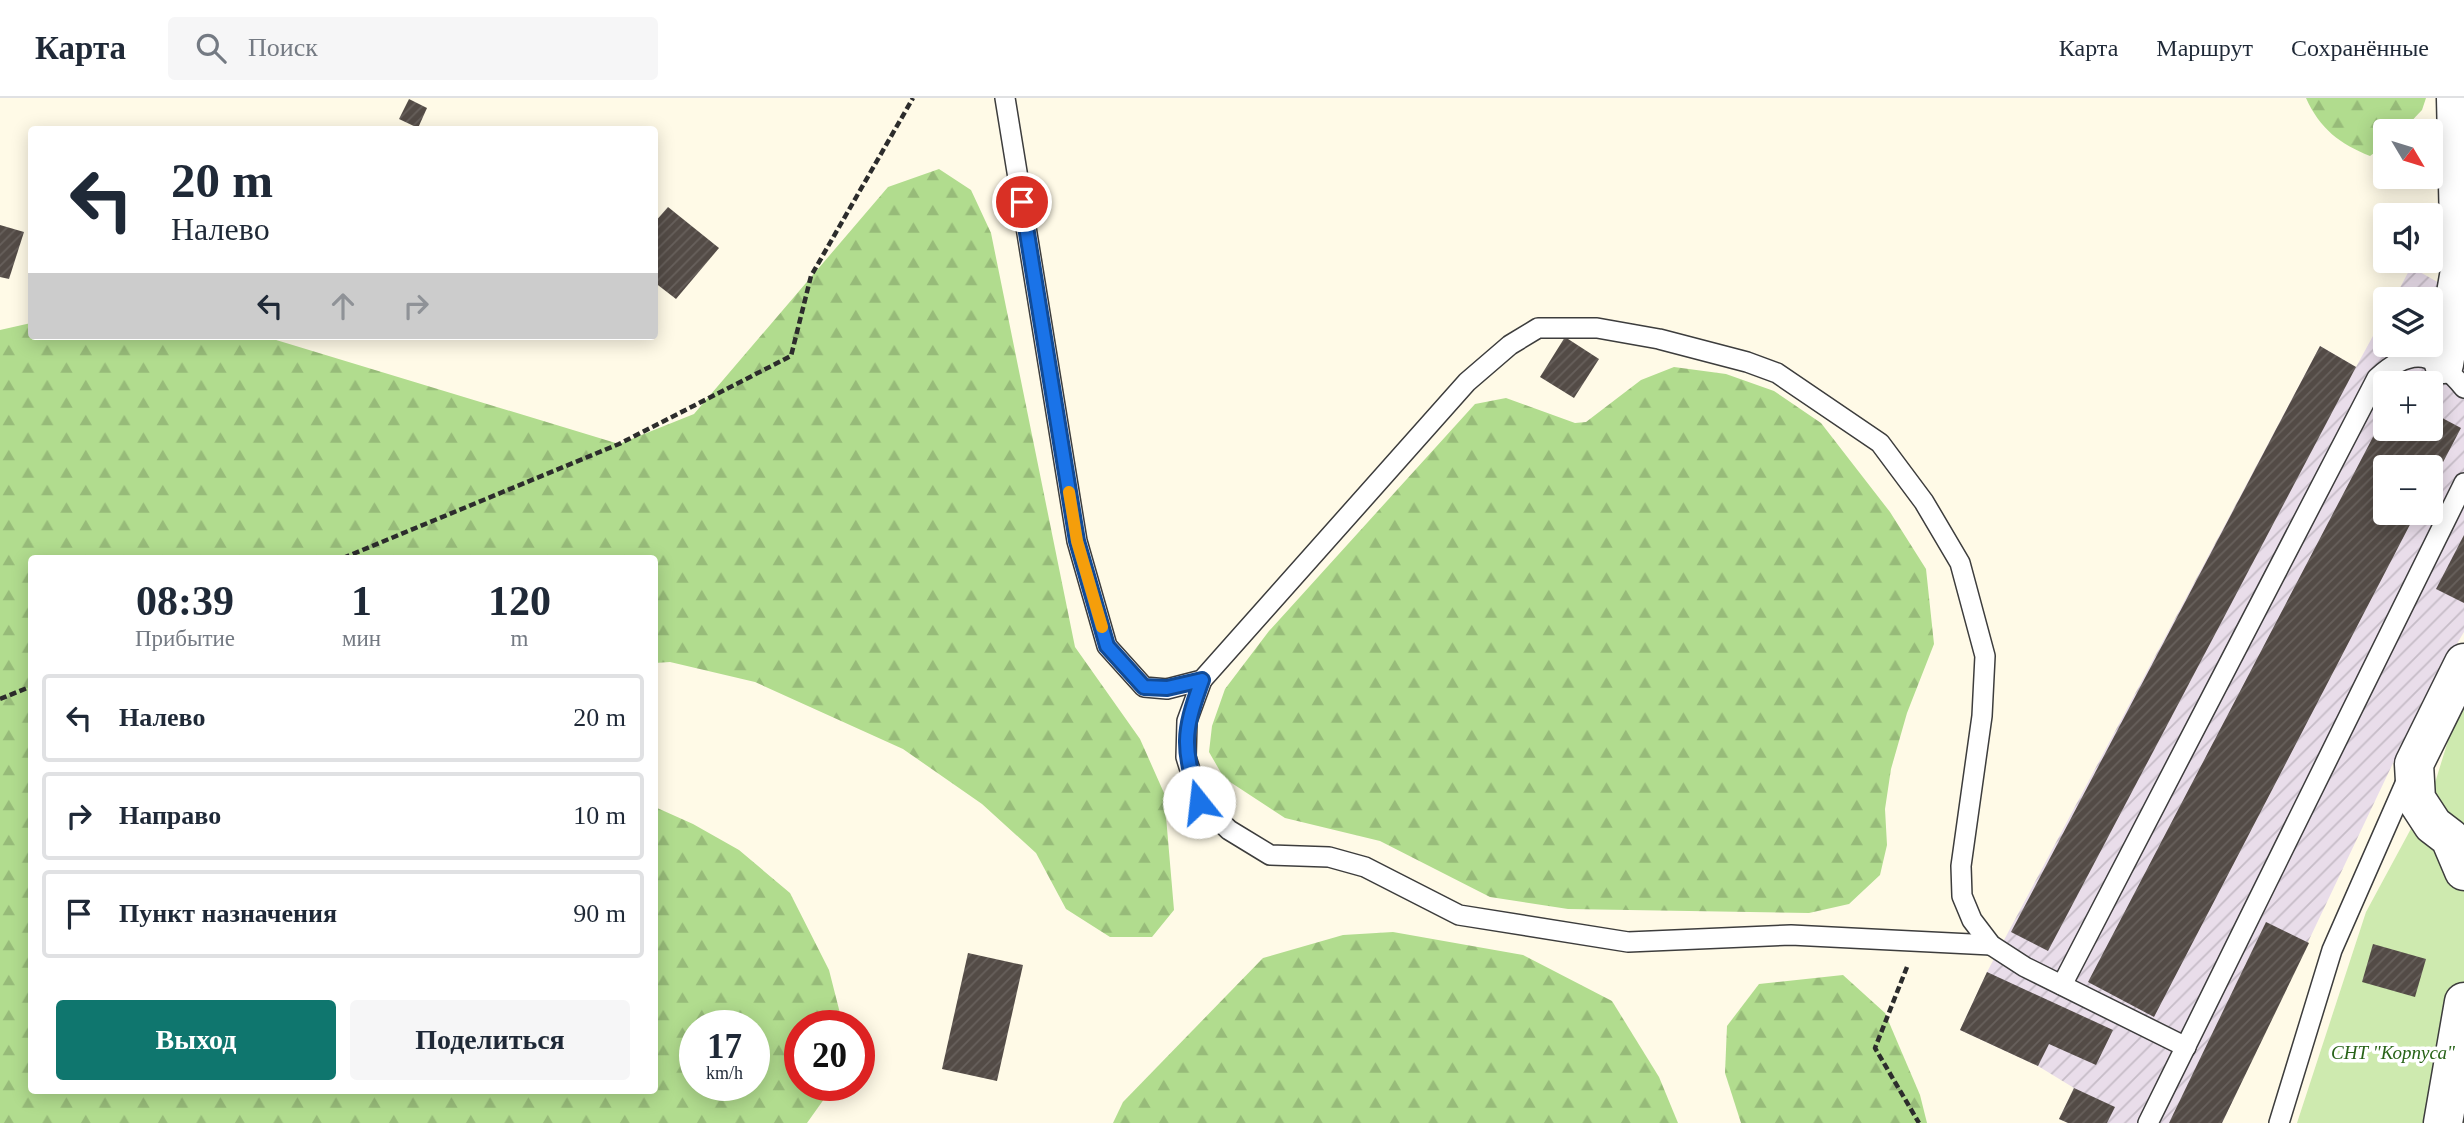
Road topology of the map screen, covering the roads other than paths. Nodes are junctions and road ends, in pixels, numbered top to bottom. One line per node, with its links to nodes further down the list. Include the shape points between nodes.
1 (1005, 98): 6 (lane, via 1077,541 1107,646 1144,687 1167,688)
2 (2456, 98): 3 (street, via 2460,270)
3 (2454, 376): 10 (lane, via 2418,357 2395,361 2377,378)
4 (2464, 483): 12 (lane)
5 (2464, 663): 7 (street)
6 (1202, 680): 9 (lane, via 1187,721 1186,757 1199,802 1229,830 1270,855 1329,857 1365,867 1459,915 1628,942 1791,935); 9 (lane, via 1467,382 1538,328 1597,328 1747,362 1777,373 1880,443 1924,502 1960,563 1986,656 1961,866 1962,896 1972,920)
7 (2414, 764): 8 (street, via 2416,799 2433,825); 14 (lane, via 2332,950)
8 (2459, 848)
9 (1991, 945): 10 (lane)
10 (2062, 985): 12 (lane)
11 (2464, 1002): 15 (street)
12 (2186, 1046): 13 (lane)
13 (2148, 1123)
14 (2279, 1123)
15 (2444, 1123)

